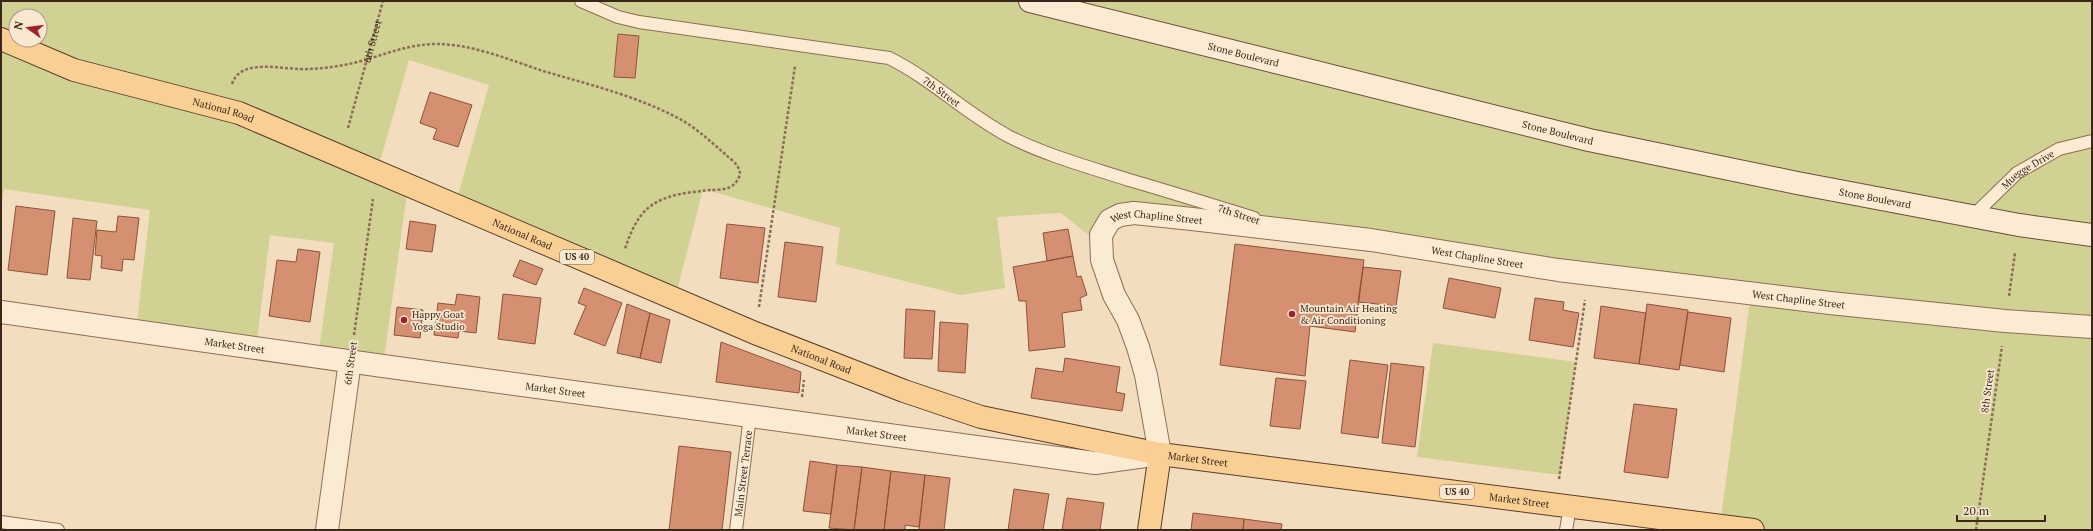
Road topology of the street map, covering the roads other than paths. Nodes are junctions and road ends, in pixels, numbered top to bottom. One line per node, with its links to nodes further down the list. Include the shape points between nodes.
1 (581, 1): 6 (lane, 7th Street, via 618,17 639,22 889,58 932,83 968,111 1010,137 1057,158)
2 (1030, 1): 5 (street, Stone Boulevard, via 1589,140 1797,183)
3 (1, 39): 12 (main road, National Road / US 40, via 74,70 239,113 755,333 904,391 981,417)
4 (2092, 141): 5 (lane, Muegge Drive, via 2059,149 2017,173)
5 (1974, 215): 7 (street, Stone Boulevard, via 2019,225)
6 (1291, 230): 9 (street, West Chapline Street, via 1589,273 1830,303); 12 (street, West Chapline Street, via 1134,214 1120,215 1106,225 1101,235 1102,260 1114,295 1128,320 1138,347 1146,375)
7 (2092, 235)
8 (1, 312): 10 (street, Market Street)
9 (2092, 328)
10 (350, 361): 11 (street, Market Street); 16 (street, 6th Street)
11 (750, 416): 12 (street, Market Street, via 1095,462); 17 (lane, Main Street Terrace)
12 (1160, 454): 13 (main road, Market Street / US 40); 18 (main road)
13 (1563, 506): 19 (lane); 20 (main road, Market Street / US 40)
14 (1, 522): 15 (lane)
15 (58, 530)
16 (327, 530)
17 (736, 530)
18 (1149, 530)
19 (1566, 530)
20 (1753, 530)

